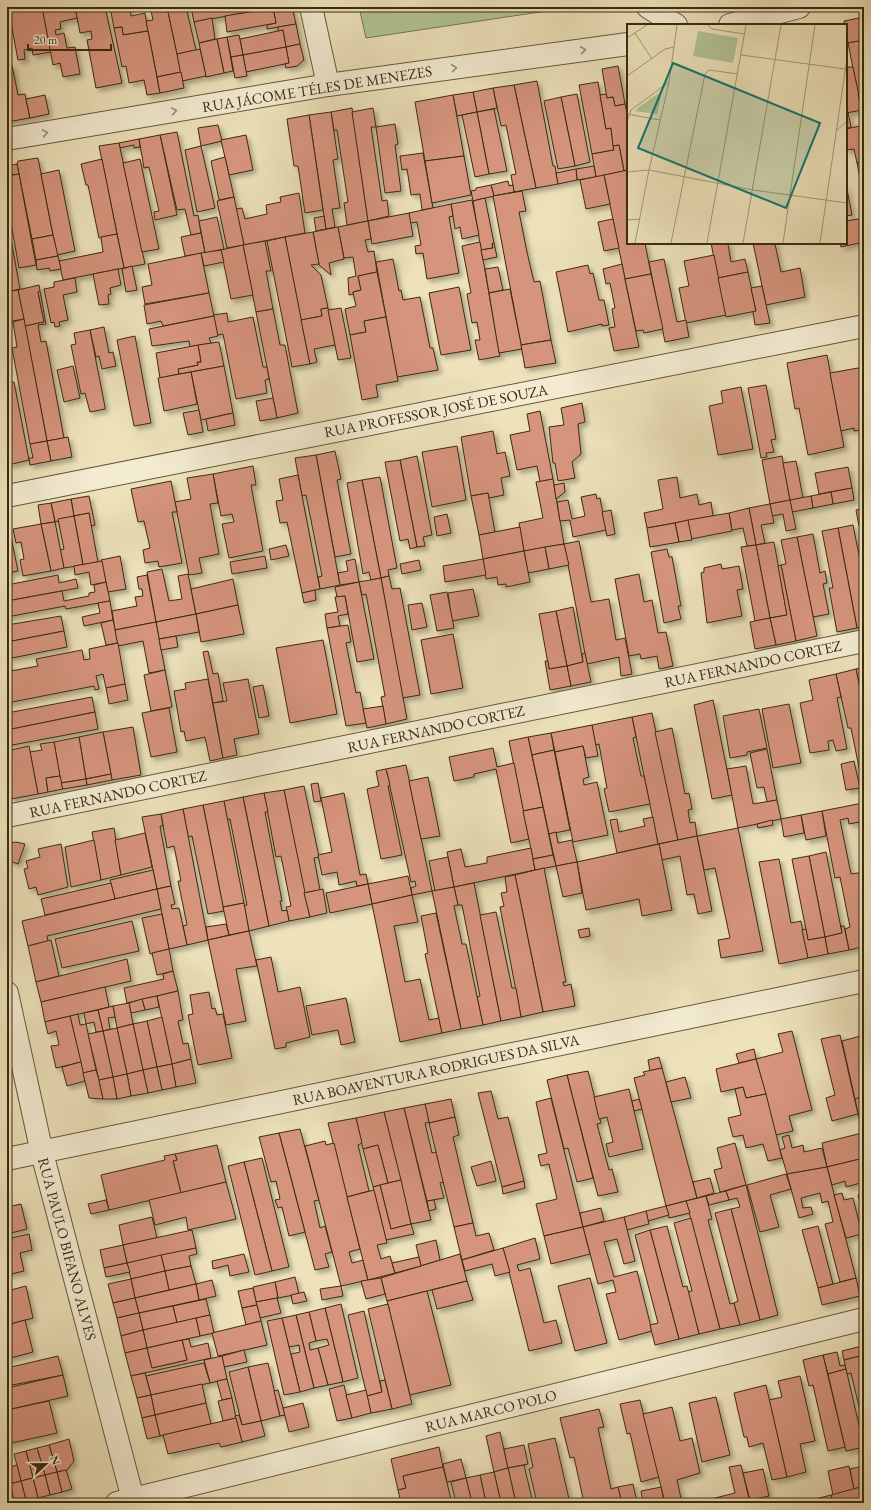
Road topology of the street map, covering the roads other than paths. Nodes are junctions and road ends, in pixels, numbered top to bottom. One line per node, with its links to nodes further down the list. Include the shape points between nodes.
1 (311, 7): 7 (street)
2 (648, 7): 4 (street)
3 (799, 7): 5 (street)
4 (674, 24)
5 (734, 24)
6 (627, 44): 7 (street, RUA JÁCOME TÉLES DE MENEZES, one-way to 6)
7 (328, 85): 8 (street, RUA JÁCOME TÉLES DE MENEZES, one-way to 7)
8 (7, 139)
9 (864, 326): 10 (street, RUA PROFESSOR JOSÉ DE SOUZA)
10 (7, 496)
11 (864, 641): 12 (street, RUA FERNANDO CORTEZ)
12 (7, 816)
13 (864, 981): 15 (street, RUA BOAVENTURA RODRIGUES DA SILVA)
14 (7, 993): 15 (street, RUA PAULO BIFANO ALVES)
15 (42, 1153): 16 (street, RUA BOAVENTURA RODRIGUES DA SILVA); 18 (street, RUA PAULO BIFANO ALVES)
16 (7, 1160)
17 (864, 1319): 18 (street, RUA MARCO POLO)
18 (128, 1502)

